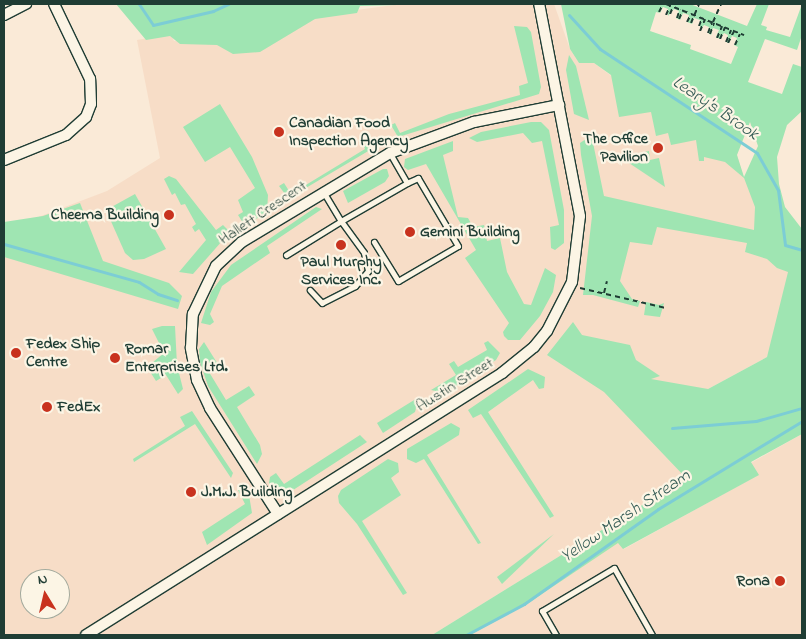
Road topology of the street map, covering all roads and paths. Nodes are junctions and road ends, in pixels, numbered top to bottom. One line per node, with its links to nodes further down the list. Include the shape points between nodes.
1 (26, 4): 12 (street)
2 (54, 4): 29 (street, via 90,79 91,104 82,122 66,135)
3 (539, 4): 27 (street, Austin Street)
4 (666, 4): 7 (path); 9 (path)
5 (699, 4): 11 (path)
6 (721, 4): 17 (path)
7 (672, 6): 8 (path); 10 (path); 13 (path)
8 (682, 10): 11 (path); 14 (path)
9 (659, 12)
10 (670, 14)
11 (693, 14): 15 (path); 16 (path); 18 (path)
12 (4, 15)
13 (666, 15)
14 (678, 19)
15 (704, 19): 17 (path); 19 (path); 22 (path)
16 (687, 22)
17 (713, 22): 20 (path); 23 (path)
18 (691, 23)
19 (699, 26)
20 (723, 27): 21 (path); 24 (path)
21 (732, 30): 25 (path); 26 (path, via 742,34)
22 (700, 31)
23 (709, 34)
24 (719, 38)
25 (727, 42)
26 (735, 46)
27 (559, 105): 28 (street, Hallett Crescent, via 474,122); 36 (street, Austin Street, via 580,216 577,263)
28 (390, 152): 30 (lane); 31 (street, Hallett Crescent)
29 (4, 160)
30 (407, 183): 32 (lane); 33 (lane, via 418,178 458,246 398,281)
31 (323, 190): 32 (lane); 40 (street, Hallett Crescent, via 228,252 205,283 193,314 191,348 202,394)
32 (341, 221): 34 (lane); 37 (lane, via 364,254 368,271 355,286 322,303)
33 (374, 242)
34 (286, 255)
35 (607, 281): 38 (path)
36 (571, 286): 38 (path); 40 (street, Austin Street, via 547,331 515,363)
37 (310, 290)
38 (604, 294): 39 (path)
39 (666, 308)
40 (278, 514): 41 (street, Austin Street)
41 (86, 635)
42 (556, 635): 43 (lane, via 542,611 614,568)
43 (652, 635)

